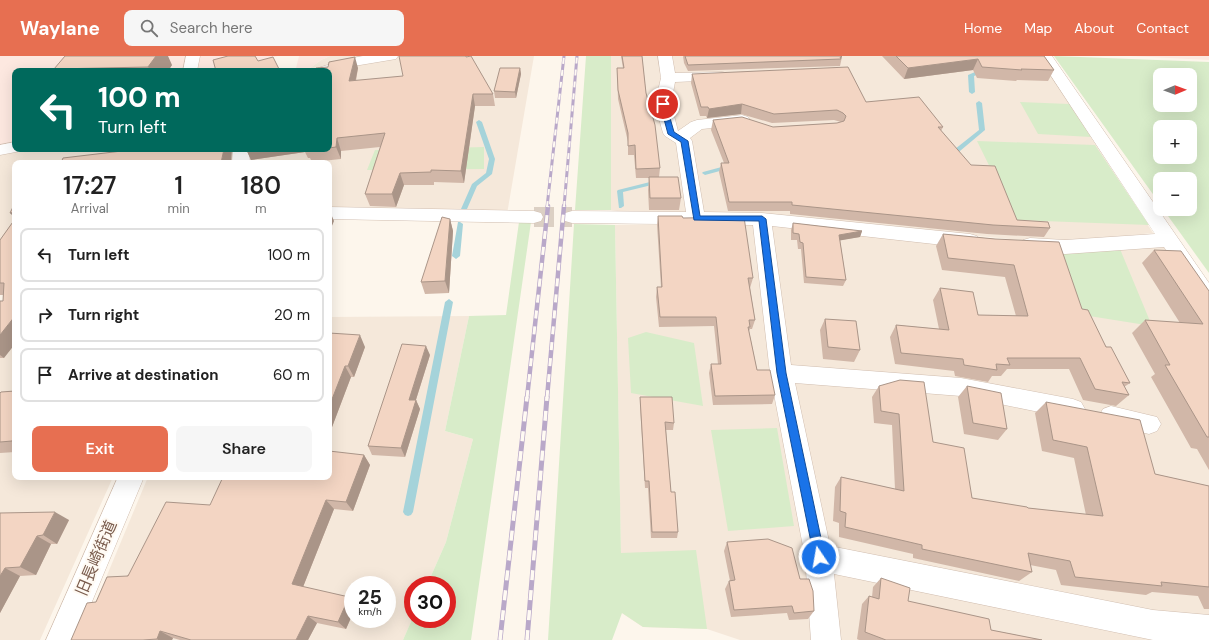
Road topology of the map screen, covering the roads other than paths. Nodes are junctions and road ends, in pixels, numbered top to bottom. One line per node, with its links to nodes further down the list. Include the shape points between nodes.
1 (193, 56): 5 (street)
2 (391, 56): 6 (street, via 352,62)
3 (665, 56): 8 (street)
4 (1045, 56): 18 (street)
5 (191, 68)
6 (332, 68)
7 (739, 75): 8 (street)
8 (668, 78): 10 (street, via 663,104 671,134)
9 (756, 125): 10 (street, via 741,120 697,125)
10 (680, 138): 16 (street, via 684,141)
11 (12, 148): 12 (street)
12 (0, 150)
13 (332, 213): 14 (street)
14 (534, 216)
15 (572, 217): 16 (street)
16 (696, 218): 17 (street)
17 (762, 219): 19 (street); 22 (street)
18 (1169, 240): 20 (street, via 1065,247); 21 (street)
19 (987, 243)
20 (1010, 244)
21 (1209, 299)
22 (781, 373): 23 (street, via 961,387); 25 (street)
23 (1149, 424)
24 (130, 480): 27 (street, 旧長崎街道)
25 (819, 557): 26 (street, via 1021,600 1145,623); 28 (street)
26 (1209, 630)
27 (61, 640)
28 (826, 640)

